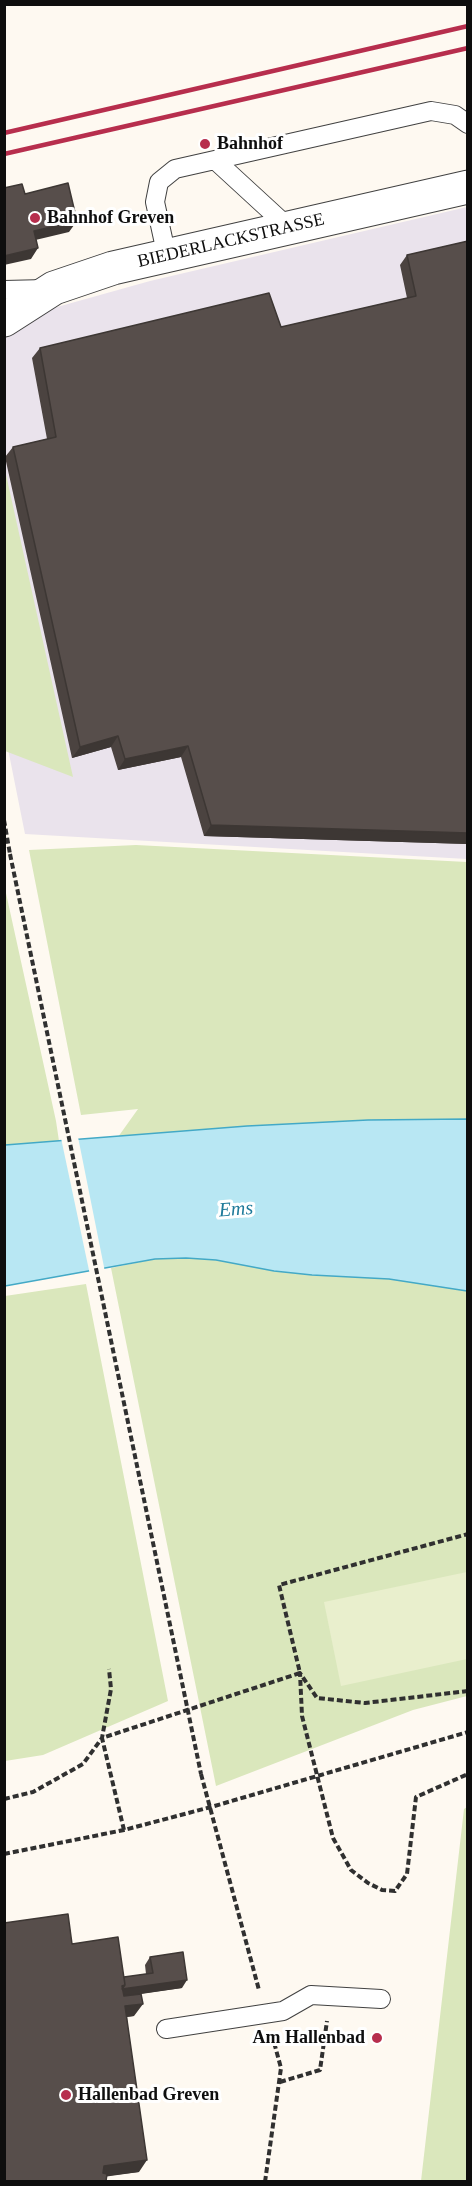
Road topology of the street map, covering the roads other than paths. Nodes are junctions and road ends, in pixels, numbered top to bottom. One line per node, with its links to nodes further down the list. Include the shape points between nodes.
1 (468, 124): 2 (lane, via 455,115 431,111)
2 (215, 160): 4 (lane); 5 (lane, via 175,169 159,182 156,202)
3 (468, 187): 4 (street, BIEDERLACKSTRASSE)
4 (289, 228): 5 (street, BIEDERLACKSTRASSE)
5 (167, 257): 6 (street, BIEDERLACKSTRASSE, via 112,268)
6 (54, 288): 7 (lane); 8 (street, BIEDERLACKSTRASSE)
7 (4, 290)
8 (4, 320)
9 (381, 1999): 10 (lane, via 311,1995 283,2012)
10 (166, 2029)

